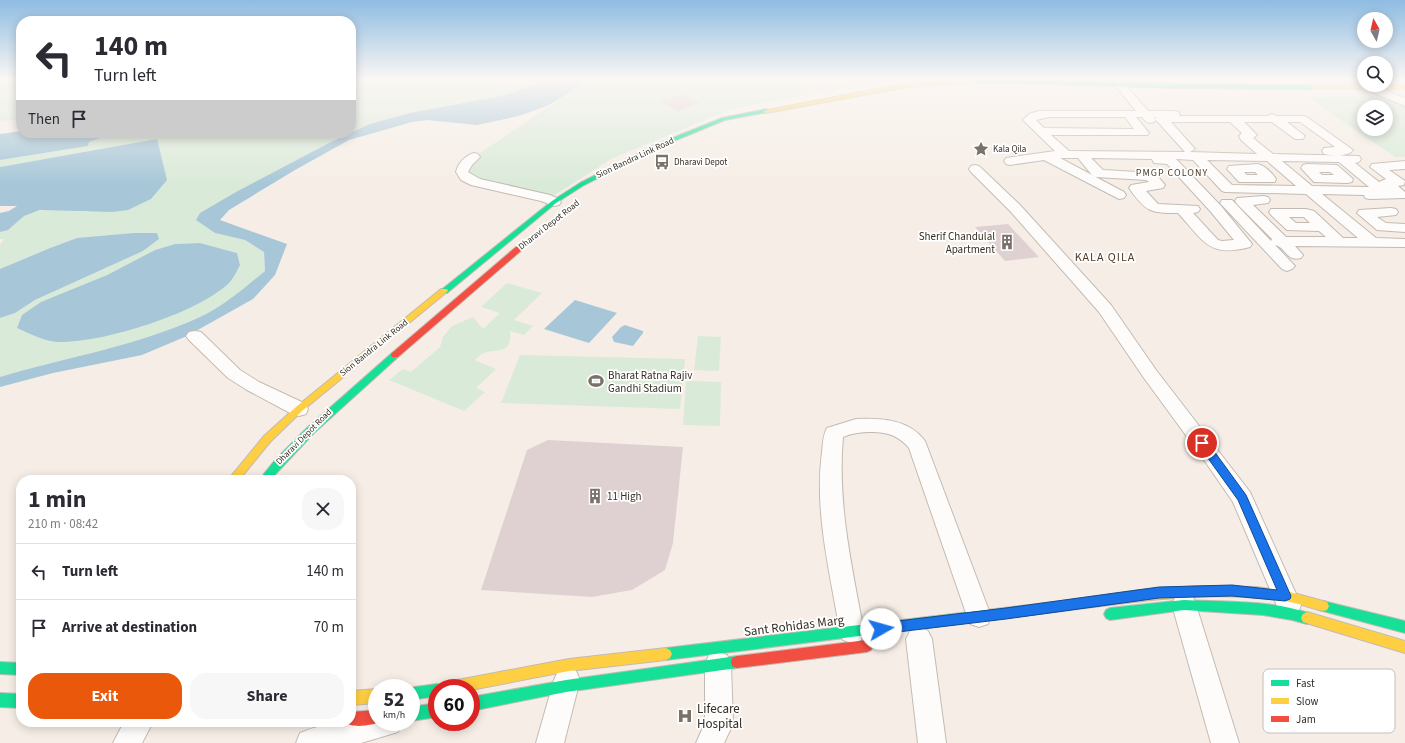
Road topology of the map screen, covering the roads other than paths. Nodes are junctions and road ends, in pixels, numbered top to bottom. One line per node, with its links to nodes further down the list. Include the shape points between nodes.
1 (746, 115): 36 (main road, Sion Bandra Link Road, via 724,119 657,146 582,184)
2 (780, 115): 15 (main road, via 739,124)
3 (1075, 115): 5 (street)
4 (1307, 115): 7 (street)
5 (1147, 116): 6 (street); 8 (street); 17 (street)
6 (1196, 117): 7 (street); 10 (street); 17 (street, via 1161,119)
7 (1272, 117): 9 (street); 14 (street); 18 (street, via 1305,119 1347,150)
8 (1130, 118): 11 (street, via 1030,117 1029,120); 13 (street)
9 (1233, 119): 10 (street); 18 (street, via 1251,135 1245,137)
10 (1210, 124): 12 (street)
11 (1041, 131): 13 (street); 16 (street)
12 (1226, 132)
13 (1143, 133): 16 (street, via 1156,148)
14 (1299, 136)
15 (692, 142)
16 (1062, 151): 19 (street); 20 (street)
17 (1185, 152): 18 (street); 20 (street); 32 (street); 33 (street, via 1227,188)
18 (1265, 154): 22 (street); 28 (street)
19 (1046, 156): 24 (street); 31 (street)
20 (1083, 156): 38 (street, via 1101,174 1150,176 1158,186 1136,188 1153,207); 39 (street, via 1168,160)
21 (474, 157): 36 (street, via 463,168 462,172 466,177 476,182)
22 (1342, 158): 23 (street); 30 (street)
23 (1355, 159)
24 (1010, 161)
25 (1405, 165): 30 (street, via 1376,166)
26 (1258, 168): 28 (street)
27 (975, 169): 60 (street, via 1015,208 1105,309 1150,374 1211,454 1242,498)
28 (1287, 172): 29 (street); 34 (street)
29 (1342, 176)
30 (1398, 191): 34 (street); 35 (street)
31 (1119, 195)
32 (1219, 195): 33 (street); 37 (street)
33 (1253, 195): 34 (street); 44 (street, via 1242,201)
34 (1313, 195): 35 (street); 46 (street)
35 (1366, 195): 40 (street)
36 (554, 202): 51 (main road, Sion Bandra Link Road)
37 (1231, 208): 39 (street); 43 (street)
38 (1182, 209): 39 (street); 39 (street, via 1213,243 1220,246 1245,244)
39 (1216, 209)
40 (1400, 216): 42 (street, via 1364,213 1382,227)
41 (1323, 228): 45 (street)
42 (1405, 228)
43 (1263, 241): 44 (street); 50 (street)
44 (1283, 242): 45 (street); 49 (street)
45 (1339, 242): 46 (street)
46 (1373, 242): 47 (street)
47 (1405, 243)
48 (524, 245): 52 (main road, Dharavi Depot Road)
49 (1296, 255)
50 (1287, 266)
51 (434, 299): 52 (main road); 53 (main road, Sion Bandra Link Road)
52 (453, 306): 55 (main road, Dharavi Depot Road)
53 (391, 333): 55 (main road); 56 (main road, Sion Bandra Link Road)
54 (195, 336): 56 (street, via 234,374 252,386)
55 (412, 340): 58 (main road, Dharavi Depot Road, via 320,420)
56 (299, 409): 57 (main road, Sion Bandra Link Road, via 267,439)
57 (237, 475)
58 (268, 475)
59 (1184, 605): 60 (main road, Sant Rohidas Marg, via 1255,609); 62 (main road, Sant Rohidas Marg); 90 (street)
60 (1289, 605): 61 (main road, Sant Rohidas Marg, via 1232,591 1159,592 1056,610); 63 (main road, Sant Rohidas Marg); 67 (main road, Sant Rohidas Marg)
61 (980, 616): 64 (main road, Sant Rohidas Marg); 64 (street, via 918,446 899,430 881,426 847,428 834,433 831,449 832,518)
62 (1100, 616)
63 (1405, 627)
64 (852, 632): 68 (main road, Sant Rohidas Marg)
65 (919, 639): 89 (street)
66 (873, 645): 69 (main road, Sant Rohidas Marg)
67 (1405, 647)
68 (694, 650): 69 (main road); 72 (main road, Sant Rohidas Marg)
69 (707, 666): 72 (main road, Sant Rohidas Marg); 88 (street, via 719,724)
70 (0, 668): 71 (main road)
71 (16, 669)
72 (567, 676): 73 (main road, Sant Rohidas Marg); 79 (main road, Sant Rohidas Marg); 87 (street)
73 (480, 685)
74 (368, 697): 75 (main road)
75 (356, 698)
76 (428, 699): 80 (main road)
77 (0, 700): 78 (main road)
78 (16, 701)
79 (480, 701)
80 (420, 707)
81 (368, 718): 82 (main road)
82 (356, 719)
83 (136, 727): 85 (street)
84 (368, 727): 86 (street)
85 (127, 743)
86 (310, 743)
87 (550, 743)
88 (710, 743)
89 (932, 743)
90 (1225, 743)

